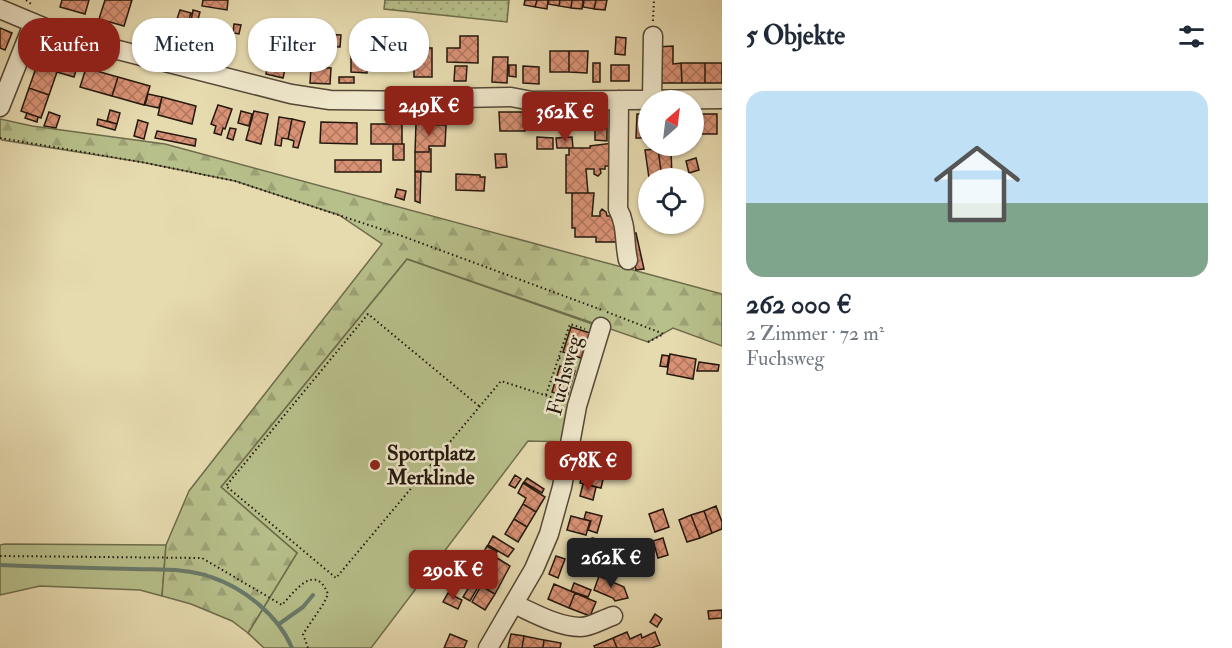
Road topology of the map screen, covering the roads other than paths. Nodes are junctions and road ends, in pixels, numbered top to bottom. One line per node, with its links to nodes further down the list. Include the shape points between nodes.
1 (0, 9): 2 (street)
2 (32, 14): 7 (street, via 67,37 125,54 330,100); 9 (street)
3 (653, 36): 4 (street)
4 (652, 90)
5 (704, 99): 6 (street)
6 (722, 99)
7 (619, 100): 8 (street); 10 (street, via 618,210 624,219)
8 (638, 100)
9 (0, 107)
10 (628, 260)
11 (594, 328): 12 (street, Fuchsweg, via 549,534)
12 (514, 604): 13 (street, via 550,620 583,627); 14 (street, Fuchsweg)
13 (613, 616)
14 (488, 648)

